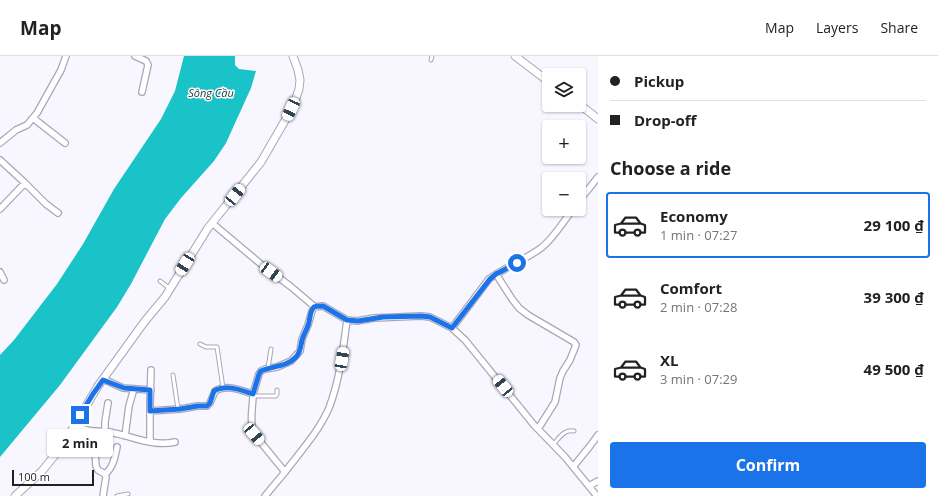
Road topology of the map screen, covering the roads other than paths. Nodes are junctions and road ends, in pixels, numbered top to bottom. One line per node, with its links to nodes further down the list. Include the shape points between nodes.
1 (66, 56): 8 (street)
2 (135, 56): 6 (street, via 146,61 148,65)
3 (293, 56): 19 (street, via 300,80 295,101 287,118 261,162)
4 (515, 56): 5 (street)
5 (542, 77)
6 (142, 92)
7 (586, 110): 9 (street)
8 (33, 118): 10 (street); 11 (street)
9 (598, 119)
10 (0, 143)
11 (64, 143)
12 (0, 160): 14 (street)
13 (598, 178): 15 (street)
14 (25, 183): 16 (street); 17 (street)
15 (586, 192)
16 (0, 209)
17 (58, 213)
18 (568, 216): 21 (street, via 541,247)
19 (212, 223): 24 (street); 25 (street)
20 (0, 272): 22 (street)
21 (496, 274): 27 (street); 43 (street, via 519,308 576,344 560,378 555,402)
22 (4, 280)
23 (160, 280): 24 (lane)
24 (170, 288): 33 (street)
25 (315, 307): 26 (street, via 323,306); 30 (street, via 296,357 277,367)
26 (349, 320): 27 (street, via 421,316 430,317); 54 (street, via 337,385 329,409 315,433)
27 (452, 328): 43 (street, via 465,340)
28 (200, 344): 34 (lane, via 217,347)
29 (271, 349): 30 (lane)
30 (268, 368): 38 (street, via 259,374)
31 (151, 370): 35 (street)
32 (173, 375): 40 (lane)
33 (103, 380): 35 (street, via 124,388); 42 (street)
34 (222, 388): 38 (street, via 242,390); 40 (street, via 214,391 207,406)
35 (150, 390): 41 (street)
36 (277, 390): 38 (lane, via 276,396)
37 (133, 392): 48 (street)
38 (253, 395): 54 (street, via 251,422 254,434)
39 (108, 403): 44 (street)
40 (178, 409): 41 (street)
41 (150, 411): 49 (street)
42 (74, 426): 46 (street); 59 (street, via 46,466)
43 (538, 429): 51 (street)
44 (105, 431): 46 (street); 48 (street)
45 (574, 431): 51 (lane, via 568,430)
46 (94, 432): 55 (street, via 96,466)
47 (598, 435): 53 (street)
48 (125, 436): 49 (street)
49 (150, 442): 50 (street)
50 (175, 442)
51 (553, 445): 53 (street)
52 (118, 447): 55 (street, via 112,466)
53 (573, 467): 57 (street)
54 (285, 472): 62 (street)
55 (105, 474): 60 (street)
56 (598, 481): 57 (street)
57 (589, 486): 63 (street)
58 (128, 494): 61 (lane)
59 (15, 496)
60 (105, 496)
61 (117, 496)
62 (265, 496)
63 (597, 496)

